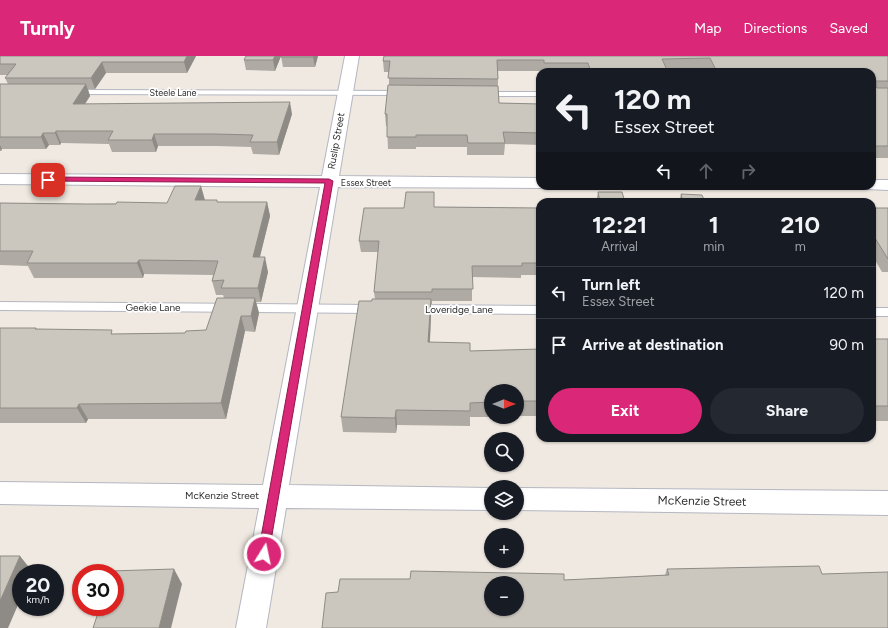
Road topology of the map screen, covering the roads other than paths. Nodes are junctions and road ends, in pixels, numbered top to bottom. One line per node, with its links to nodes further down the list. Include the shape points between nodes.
1 (352, 56): 3 (street, Ruslip Street)
2 (63, 92): 3 (lane, Steele Lane)
3 (345, 93): 4 (lane, Steele Lane); 8 (street, Ruslip Street)
4 (410, 93)
5 (471, 94): 6 (lane)
6 (536, 94)
7 (0, 179): 8 (street, Essex Street)
8 (329, 181): 9 (street, Essex Street); 13 (street, Ruslip Street)
9 (536, 183)
10 (876, 185): 11 (street)
11 (888, 185)
12 (0, 306): 13 (lane, Geekie Lane)
13 (307, 308): 14 (lane); 20 (street, Ruslip Street)
14 (383, 309)
15 (406, 309): 16 (lane, Loveridge Lane)
16 (536, 310)
17 (876, 312): 18 (lane)
18 (888, 312)
19 (0, 493): 20 (street, McKenzie Street)
20 (274, 496): 21 (street, McKenzie Street); 24 (street, Ruslip Street)
21 (484, 499)
22 (524, 499): 23 (street, McKenzie Street)
23 (888, 503)
24 (251, 628)

